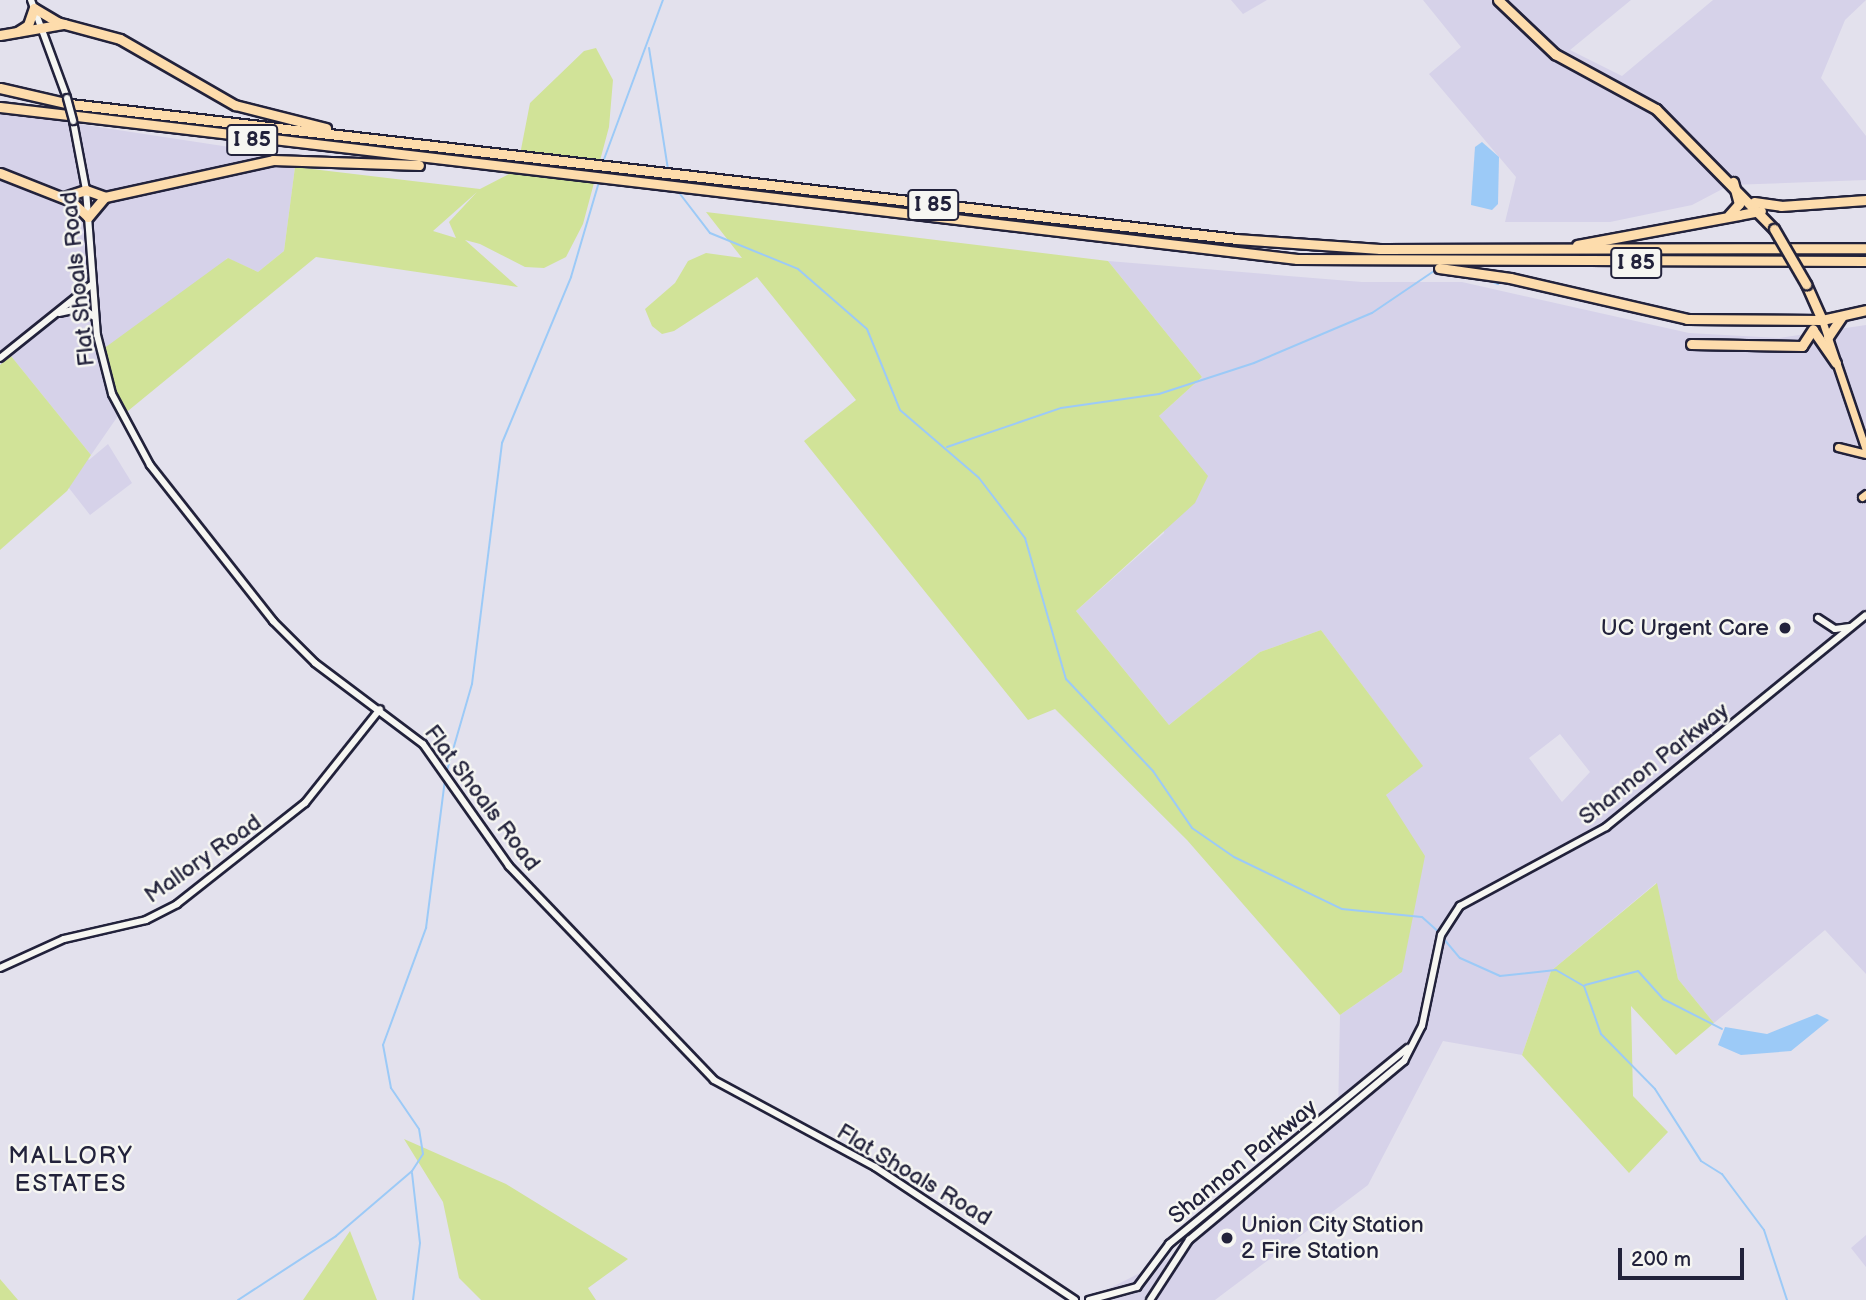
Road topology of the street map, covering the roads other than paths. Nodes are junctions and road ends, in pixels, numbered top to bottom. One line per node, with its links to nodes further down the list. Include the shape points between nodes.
1 (1498, 0): 12 (highway, via 1560,57 1656,109)
2 (32, 4): 3 (highway); 4 (highway, via 28,25); 5 (street, Flat Shoals Road)
3 (64, 24): 5 (highway); 9 (highway, via 120,39 235,105)
4 (16, 32): 5 (highway); 6 (highway)
5 (44, 32): 13 (street, Flat Shoals Road, bridge, via 78,136)
6 (0, 35)
7 (0, 88): 9 (highway, I 85, via 70,104)
8 (0, 107): 10 (highway, I 85)
9 (369, 138): 23 (highway, I 85, via 1237,239)
10 (504, 169): 15 (highway, via 309,157); 25 (highway, I 85, via 1150,245)
11 (0, 173): 14 (highway)
12 (1733, 180): 17 (highway); 21 (highway, via 1739,204)
13 (86, 190): 14 (highway); 15 (highway); 20 (street, Flat Shoals Road)
14 (64, 197): 20 (highway)
15 (105, 197): 20 (highway)
16 (1866, 200): 18 (highway)
17 (1753, 201): 18 (highway); 19 (highway)
18 (1781, 206): 19 (highway)
19 (1764, 215): 21 (highway); 32 (highway, bridge)
20 (88, 217): 26 (street, Flat Shoals Road)
21 (1724, 217): 23 (highway, via 1627,239)
22 (1866, 248): 23 (highway, I 85)
23 (1533, 250)
24 (1866, 261): 25 (highway, I 85)
25 (1406, 264): 31 (highway, via 1510,278 1687,319)
26 (91, 285): 28 (street); 30 (street, Flat Shoals Road)
27 (1866, 310): 29 (highway)
28 (54, 315): 30 (street, via 83,308); 36 (street)
29 (1844, 315): 32 (highway); 34 (highway)
30 (95, 318): 43 (street, Flat Shoals Road, via 112,394 150,465 287,637)
31 (1801, 320): 32 (highway); 33 (highway)
32 (1822, 320): 34 (main road)
33 (1813, 329): 35 (highway, via 1802,346); 37 (highway)
34 (1828, 337): 37 (main road)
35 (1691, 344)
36 (1, 356)
37 (1836, 363): 39 (main road)
38 (1838, 447): 39 (main road)
39 (1866, 452)
40 (1866, 615): 42 (street, Shannon Parkway)
41 (1818, 618): 42 (street, via 1835,629)
42 (1852, 627): 45 (street, Shannon Parkway, via 1606,827 1460,906 1441,935)
43 (380, 709): 44 (street, Mallory Road, via 305,803 177,904 146,920 62,939); 47 (street, Flat Shoals Road, via 423,744 522,880 714,1080 884,1173)
44 (0, 968)
45 (1417, 1039): 46 (street, Shannon Parkway, via 1169,1244 1137,1287); 49 (street, Shannon Parkway, via 1387,1078 1189,1240)
46 (1102, 1298): 48 (street, Shannon Parkway)
47 (1075, 1300)
48 (1089, 1300)
49 (1150, 1300)

